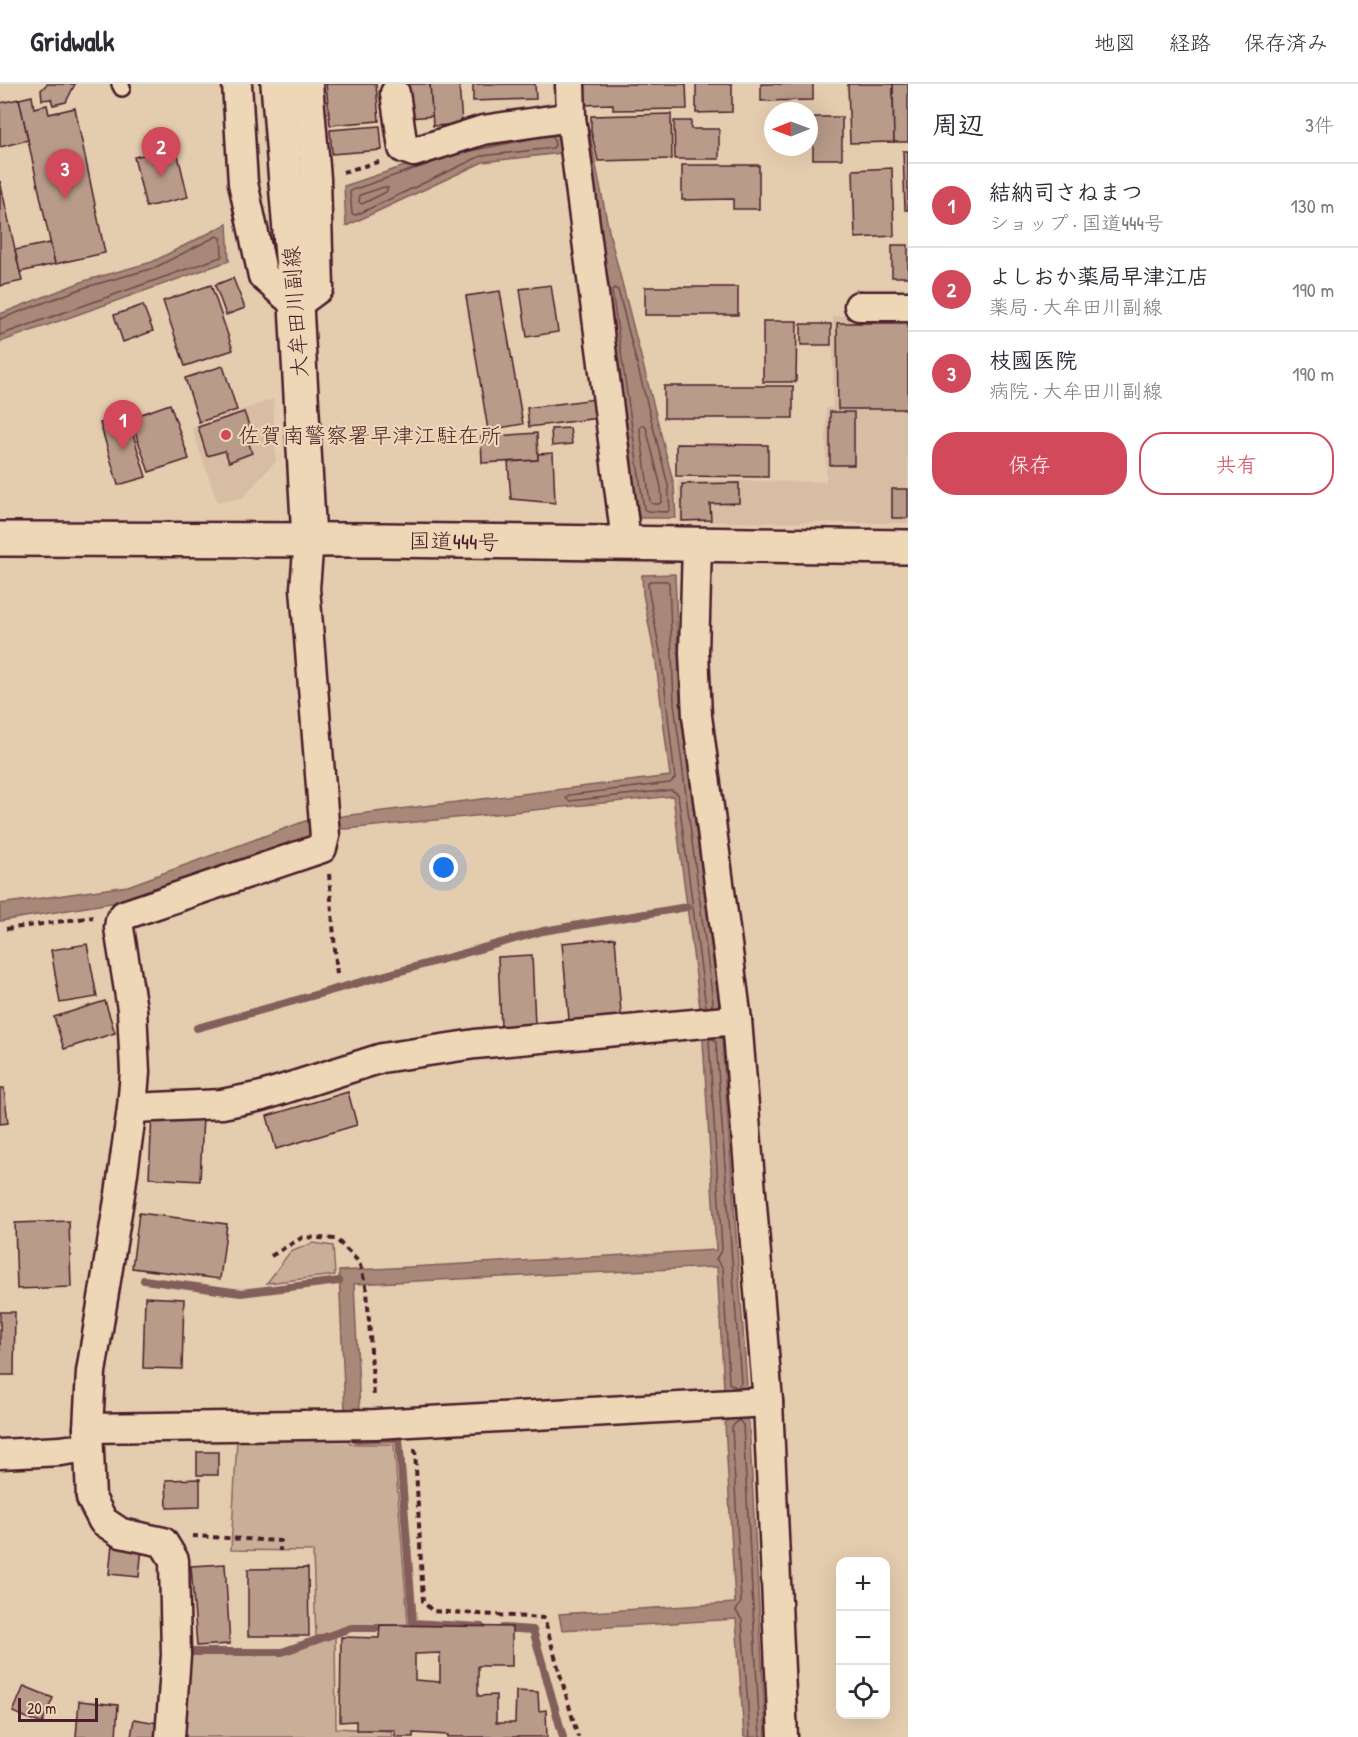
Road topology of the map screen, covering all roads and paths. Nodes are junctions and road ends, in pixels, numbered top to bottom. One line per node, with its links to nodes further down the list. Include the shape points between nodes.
1 (237, 84): 9 (street, via 243,183 262,276)
2 (278, 84): 9 (main road, 大牟田川副線)
3 (308, 84): 8 (street)
4 (570, 84): 6 (street)
5 (395, 93): 7 (street, via 403,148)
6 (571, 117): 7 (street, via 483,129); 14 (street, via 624,525)
7 (414, 152): 8 (path)
8 (316, 179): 9 (street, via 319,288)
9 (296, 305): 13 (main road, 大牟田川副線)
10 (859, 306): 11 (street)
11 (908, 306)
12 (0, 539): 13 (main road, 国道444号)
13 (309, 540): 14 (main road, 国道444号); 17 (street, via 305,588)
14 (623, 544): 15 (main road, 国道444号)
15 (697, 545): 16 (main road, 国道444号); 21 (street, via 694,652)
16 (908, 547)
17 (323, 833): 18 (street, via 124,915); 20 (path)
18 (120, 921): 19 (path, via 99,916); 22 (street, via 132,1009)
19 (6, 929)
20 (338, 975)
21 (718, 1022): 22 (street, via 475,1044 382,1058 262,1096 222,1104); 24 (street)
22 (132, 1108): 27 (street, via 91,1372)
23 (271, 1256): 26 (path, via 303,1237 336,1239 359,1262 367,1290)
24 (748, 1403): 25 (street); 33 (street)
25 (413, 1422): 26 (street); 32 (path, via 423,1601 432,1611 544,1618)
26 (376, 1424): 27 (street)
27 (88, 1438): 28 (street, via 61,1451); 30 (street, via 91,1498 103,1521 121,1533 163,1542)
28 (0, 1454)
29 (280, 1551): 30 (path, via 280,1541 188,1536)
30 (174, 1560): 31 (street, via 176,1655)
31 (170, 1737)
32 (578, 1737)
33 (783, 1737)

